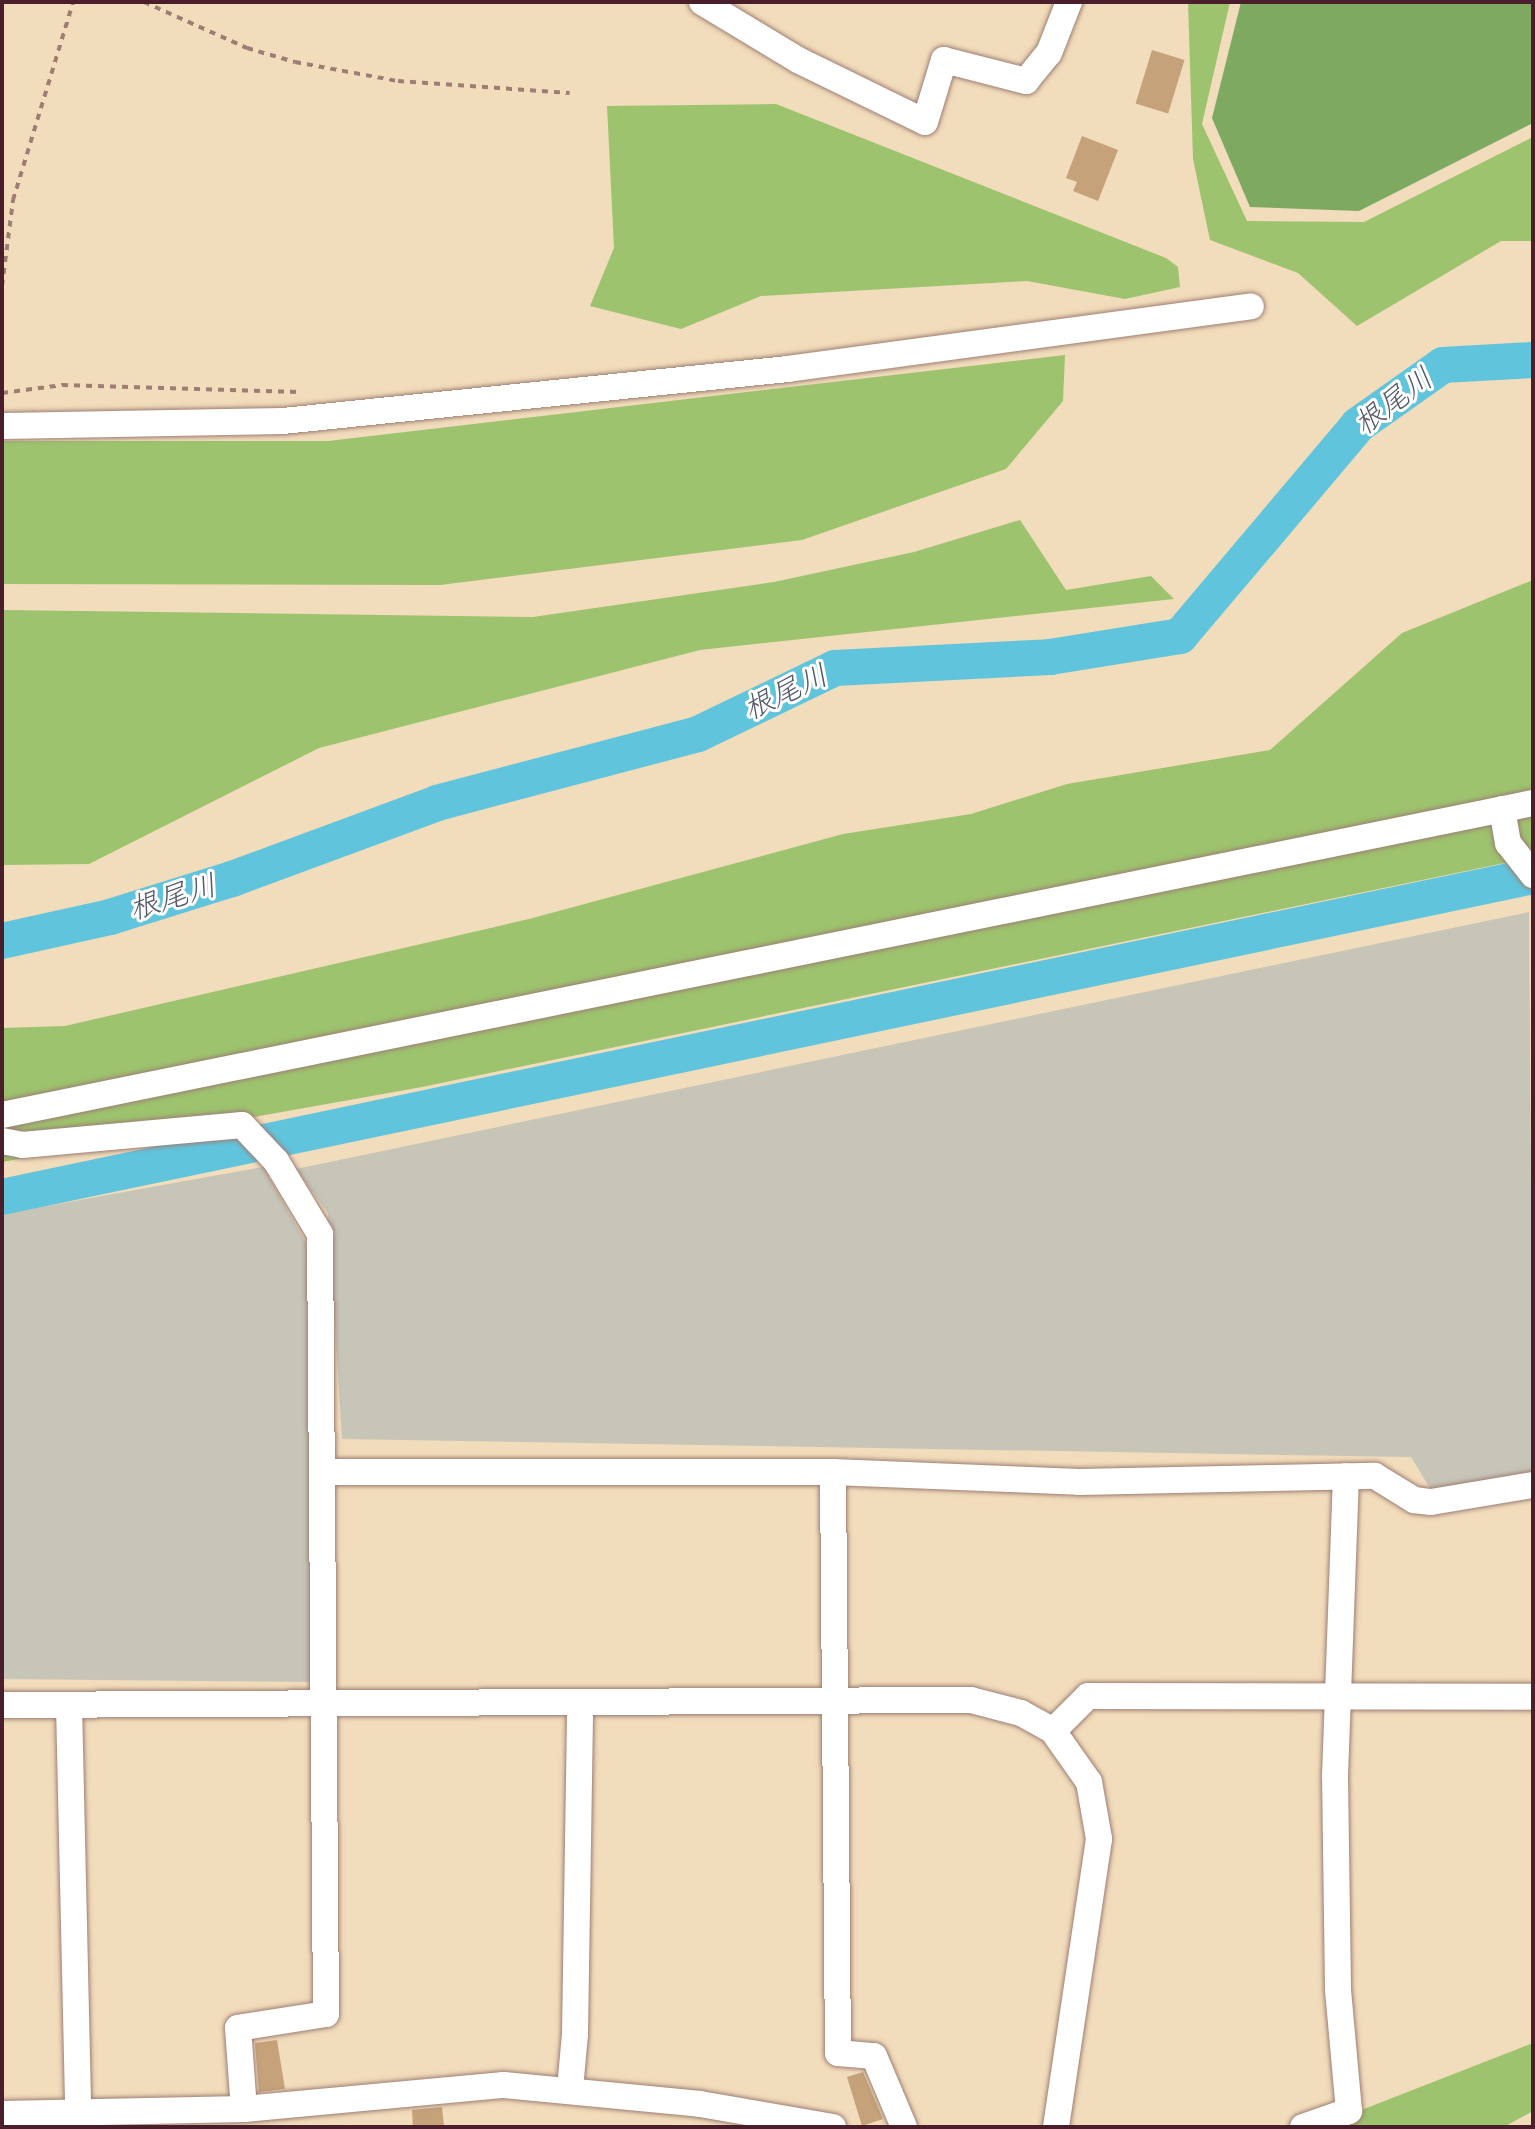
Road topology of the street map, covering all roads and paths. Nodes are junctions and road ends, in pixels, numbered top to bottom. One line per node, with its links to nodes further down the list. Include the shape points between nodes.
1 (73, 2): 6 (path, via 13,200)
2 (144, 2): 5 (path, via 247,48 295,62 398,81)
3 (702, 2): 4 (street, via 810,66 925,122 944,60 1026,81 1049,53)
4 (1069, 2)
5 (570, 93)
6 (2, 286)
7 (1251, 306): 10 (street, via 788,369 327,417)
8 (301, 392): 9 (path, via 62,385)
9 (2, 393)
10 (2, 426)
11 (1533, 803): 12 (street)
12 (1502, 809): 13 (street, via 1508,843); 14 (street)
13 (1533, 875)
14 (2, 1115)
15 (2, 1141): 16 (street, via 22,1145 242,1125 252,1131 320,1234)
16 (323, 1472): 17 (street); 23 (street)
17 (833, 1472): 18 (street, via 1079,1482); 22 (street)
18 (1346, 1476): 19 (street, via 1375,1476 1414,1500 1431,1502); 20 (street)
19 (1533, 1485)
20 (1341, 1697): 21 (street); 27 (street, via 1088,1696); 35 (street, via 1335,1776 1337,1959 1349,2111)
21 (1533, 1697)
22 (836, 1700): 26 (street); 27 (street, via 971,1700 1021,1713); 33 (street, via 838,2053 874,2056)
23 (326, 1701): 25 (street); 26 (street); 29 (street, via 326,2014 238,2028)
24 (2, 1705): 25 (street)
25 (69, 1705): 31 (street)
26 (580, 1705): 28 (street)
27 (1053, 1731): 34 (street, via 1089,1782 1099,1839)
28 (570, 2089): 29 (street, via 504,2085); 32 (street)
29 (244, 2109): 31 (street)
30 (2, 2114): 31 (street)
31 (71, 2116)
32 (833, 2127)
33 (904, 2127)
34 (1056, 2127)
35 (1303, 2127)

